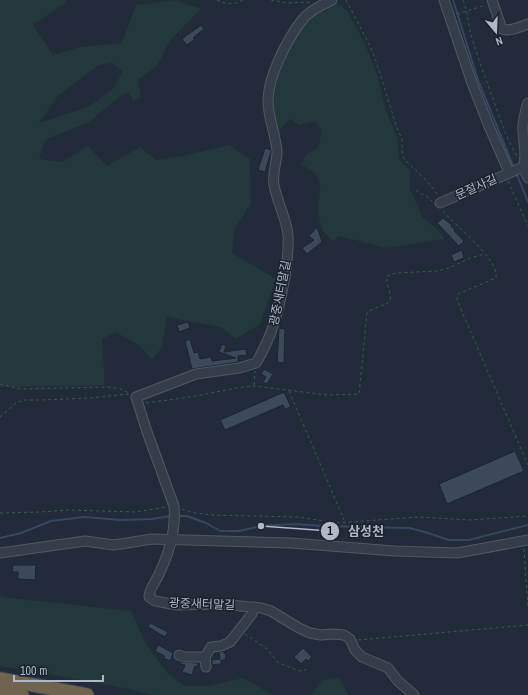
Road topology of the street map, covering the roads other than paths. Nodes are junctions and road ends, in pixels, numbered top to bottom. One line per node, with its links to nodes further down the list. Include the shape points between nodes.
1 (332, 0): 10 (street, 광중새터말길, via 313,10 302,20 277,64 270,85 268,102 277,154 274,184 288,235 288,250 277,316 271,334 256,363 196,374 135,399 174,509)
2 (444, 0): 7 (street, via 483,111)
3 (493, 2): 4 (street, via 502,29 506,31)
4 (528, 24)
5 (527, 106): 6 (street, via 523,126)
6 (526, 145): 7 (street, via 526,162)
7 (514, 170): 8 (street); 9 (street, 문절사길)
8 (528, 178)
9 (440, 204)
10 (173, 536): 11 (street, via 433,553 457,553); 12 (street, via 114,544 85,541); 13 (street, 광중새터말길, via 166,558 149,593 150,597 155,601 171,604)
11 (526, 540)
12 (0, 553)
13 (254, 607): 14 (street, via 252,614 230,642 211,647 206,662); 19 (street, 광중새터말길, via 271,611 310,633 344,635 350,639 362,657 388,668)
14 (179, 655)
15 (0, 679): 18 (highway)
16 (0, 691): 17 (highway)
17 (22, 695)
18 (87, 695)
19 (414, 695)

